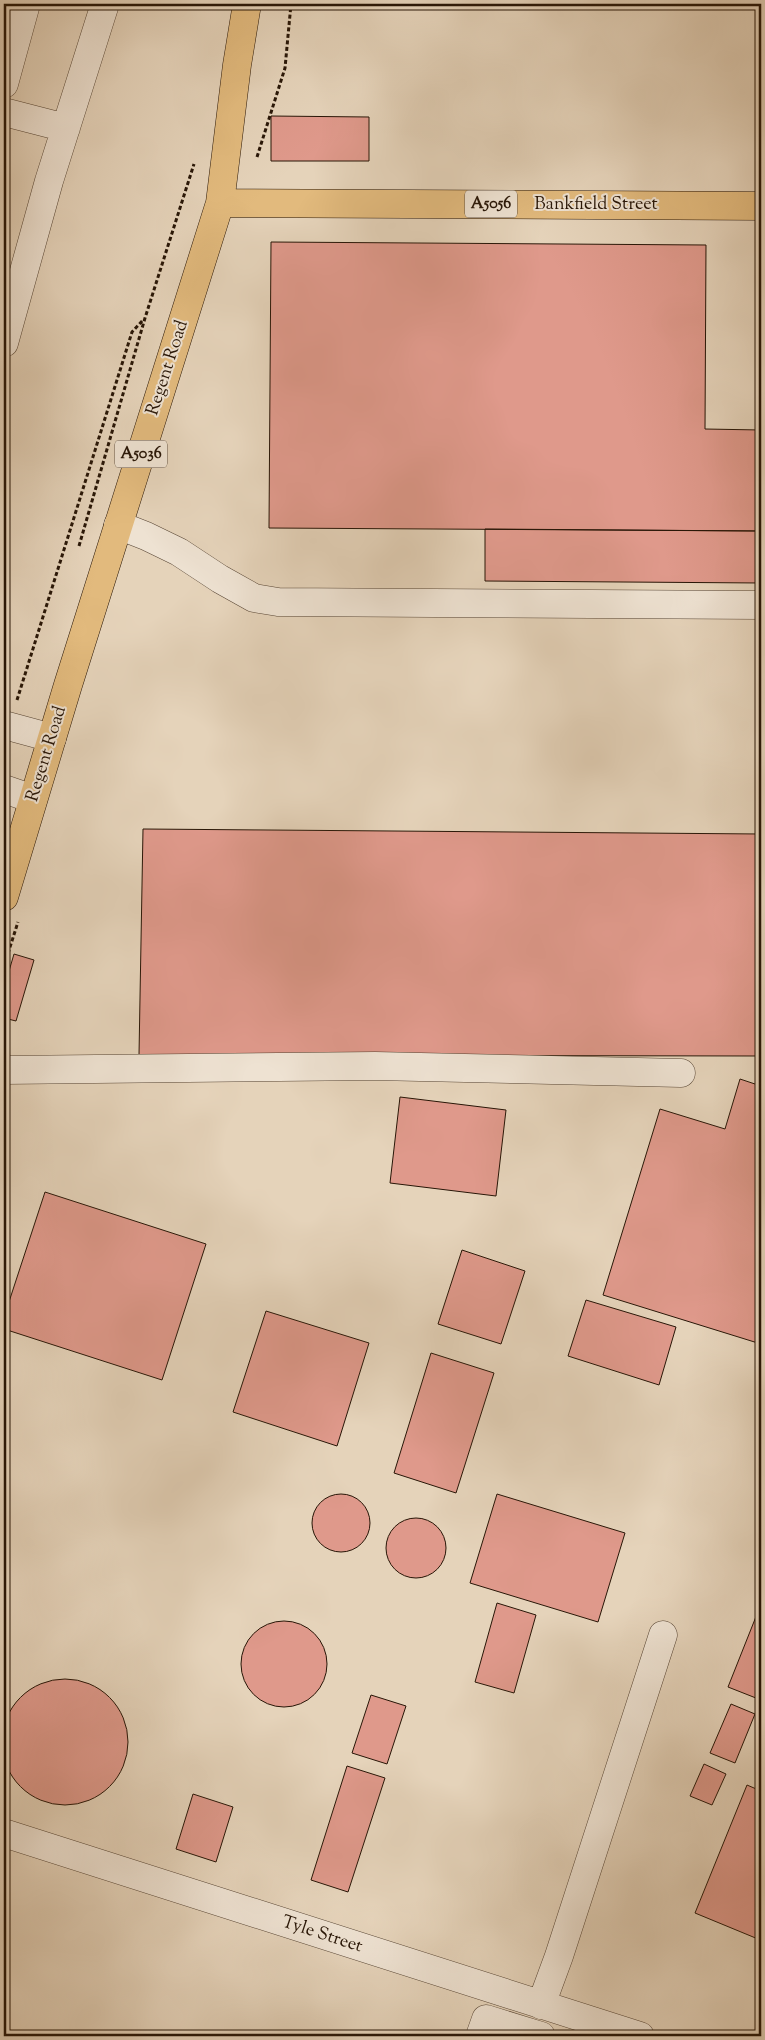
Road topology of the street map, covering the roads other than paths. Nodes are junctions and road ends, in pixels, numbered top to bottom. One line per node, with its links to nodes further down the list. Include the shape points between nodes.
1 (26, 4): 4 (street)
2 (105, 4): 6 (street)
3 (246, 4): 7 (main road, Regent Road / A5036)
4 (4, 84)
5 (4, 112): 6 (street)
6 (66, 128): 9 (street)
7 (220, 203): 8 (main road, Bankfield Street / A5056); 10 (main road, Regent Road / A5036)
8 (761, 206)
9 (4, 343)
10 (118, 526): 11 (street, via 179,552 254,598 278,602); 13 (main road, Regent Road / A5036)
11 (761, 605)
12 (7, 725): 13 (street)
13 (52, 738): 15 (main road, Regent Road / A5036)
14 (4, 790): 15 (street)
15 (33, 799): 16 (main road, Regent Road / A5036)
16 (4, 897)
17 (4, 1070): 18 (street, via 374,1066)
18 (680, 1073)
19 (662, 1635): 21 (street)
20 (4, 1833): 21 (street, Tyle Street)
21 (541, 2005): 24 (street, Tyle Street)
22 (480, 2036): 23 (street, via 486,2019)
23 (541, 2036)
24 (640, 2036)

